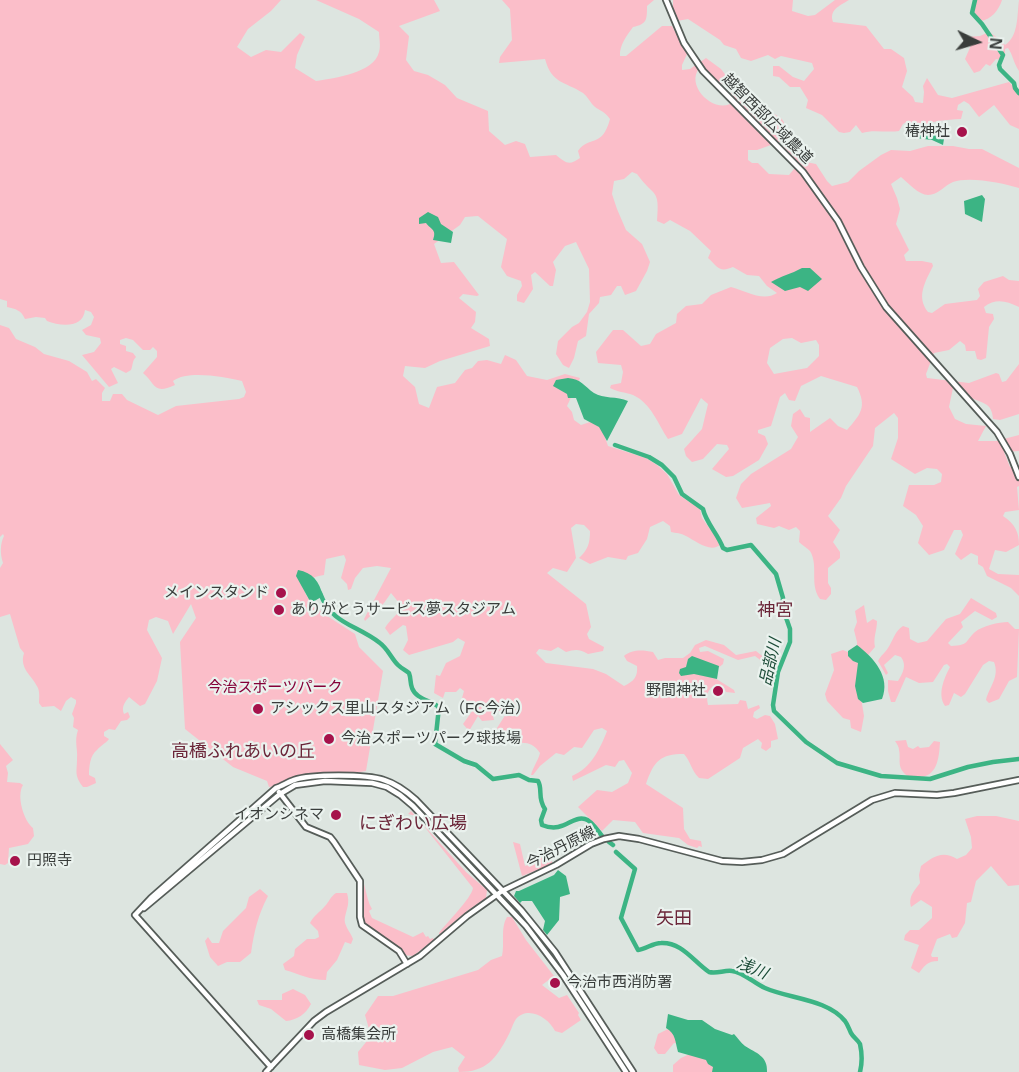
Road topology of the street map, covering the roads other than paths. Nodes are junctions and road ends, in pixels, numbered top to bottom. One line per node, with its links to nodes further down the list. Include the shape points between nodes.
1 (666, 0): 2 (street, 越智西部広域農道, via 684,43 703,71 804,172 828,206 876,293 997,432)
2 (1019, 477)
3 (1019, 780): 6 (street, 今治丹原線, via 954,793 884,795 783,854 762,860 722,861 639,839 612,837)
4 (276, 788): 5 (street); 6 (street, via 293,780 329,776 374,778 397,785); 8 (street)
5 (280, 794): 7 (street, via 295,785 325,781 387,787 413,806); 8 (street); 9 (street, via 306,827 334,842 360,881 363,925 399,951)
6 (502, 891): 7 (street, 今治丹原線); 13 (street, via 555,952)
7 (497, 895): 9 (street, 今治丹原線); 12 (street, via 548,955)
8 (135, 915): 10 (street)
9 (407, 964): 10 (street, 今治丹原線, via 320,1016)
10 (271, 1067): 11 (street, 今治丹原線)
11 (266, 1072)
12 (626, 1072)
13 (633, 1072)

